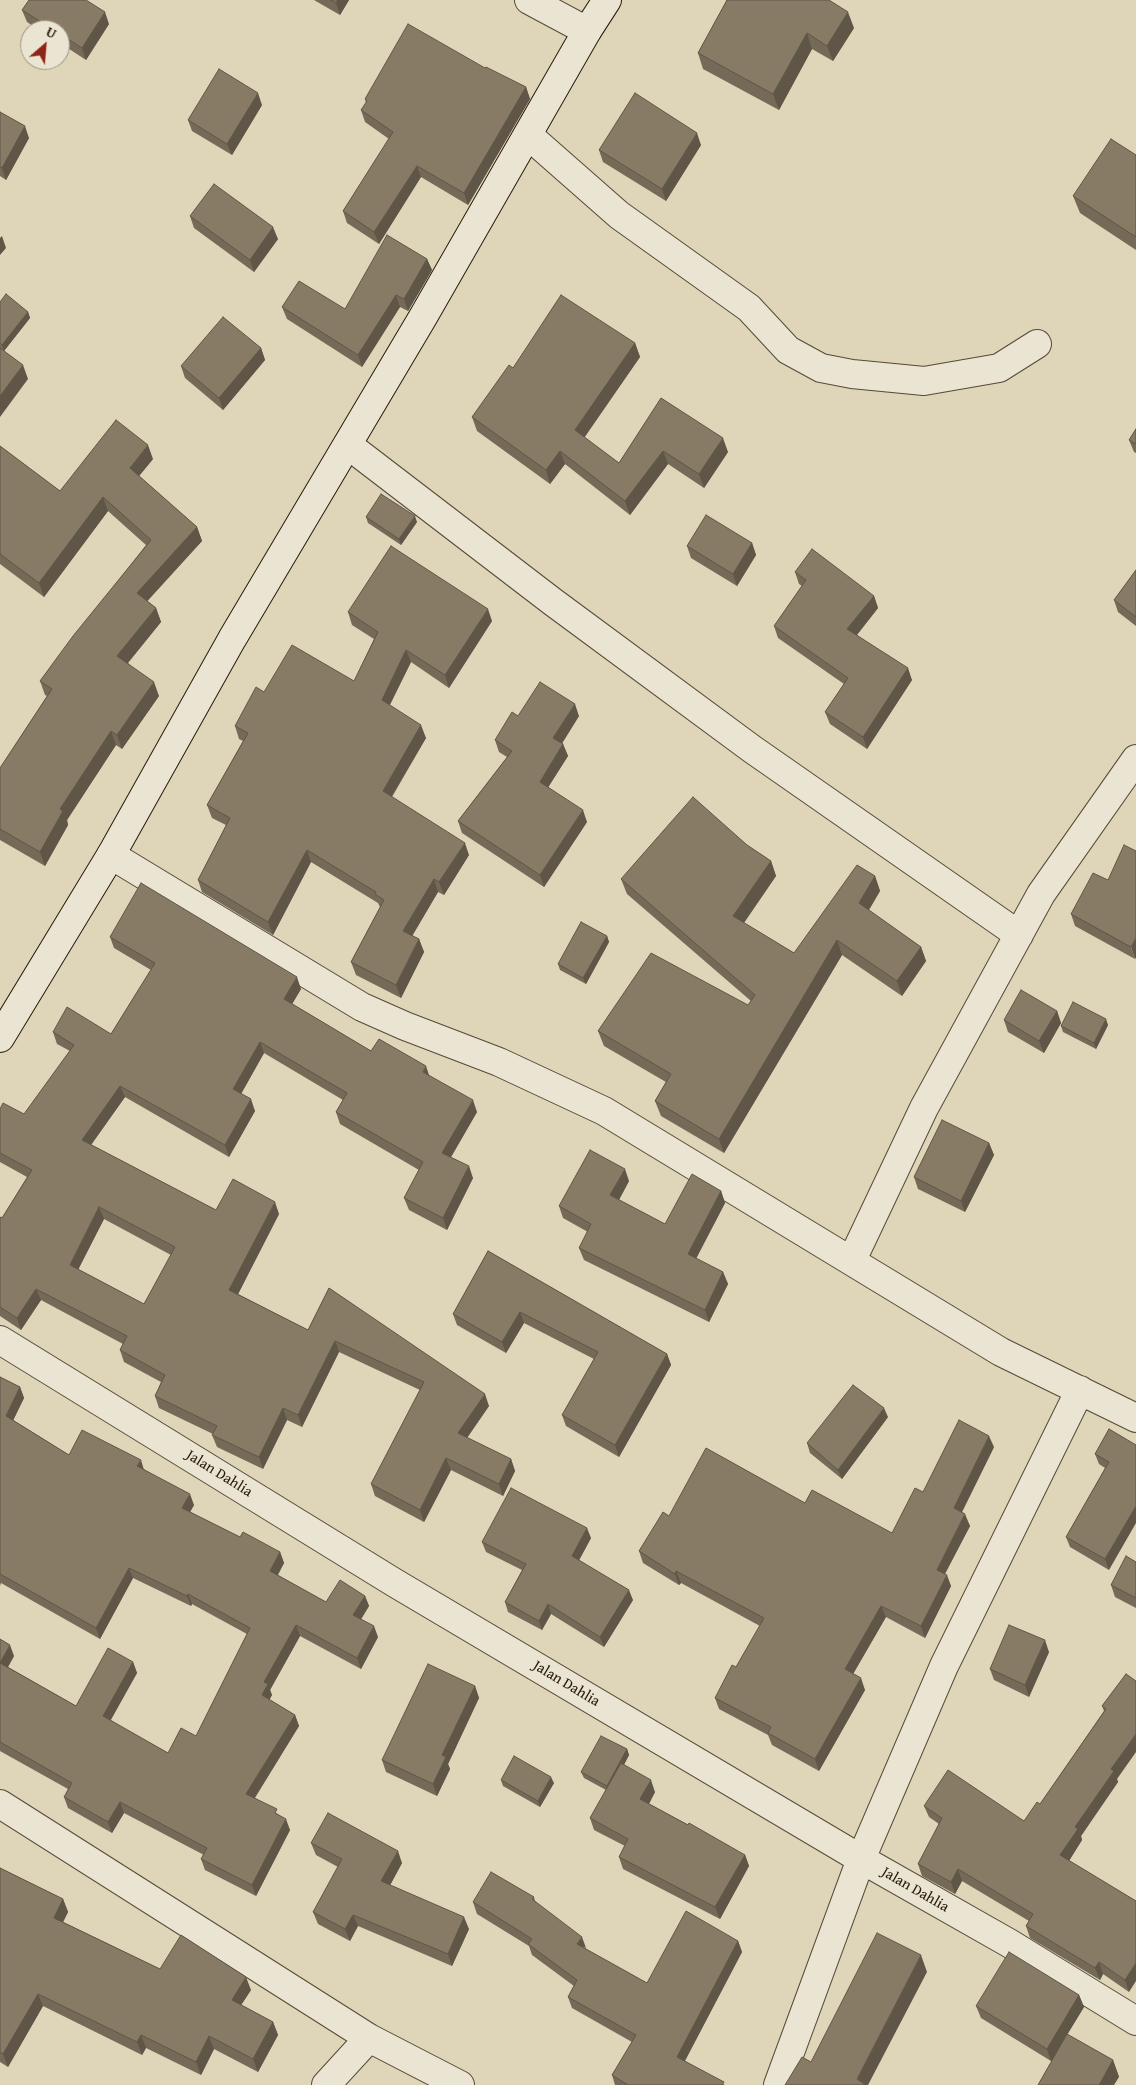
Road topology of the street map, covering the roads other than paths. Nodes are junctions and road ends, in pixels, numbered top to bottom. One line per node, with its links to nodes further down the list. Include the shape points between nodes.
1 (529, 0): 3 (street)
2 (607, 0): 3 (street)
3 (588, 31): 4 (street)
4 (528, 135): 5 (street, via 619,215 749,308 788,350 821,368 924,381 999,368); 6 (street)
5 (1037, 344)
6 (348, 445): 8 (street, via 232,639); 9 (street, via 752,749)
7 (1136, 759): 9 (street, via 1041,894)
8 (111, 855): 10 (street); 11 (street, via 362,1006 499,1062 604,1112)
9 (1019, 935): 11 (street, via 924,1108)
10 (0, 1038)
11 (852, 1260): 13 (street, via 1001,1352)
12 (0, 1340): 16 (street, Jalan Dahlia, via 395,1583)
13 (1080, 1390): 14 (street); 16 (street, via 944,1666)
14 (1136, 1418)
15 (0, 1804): 18 (street)
16 (861, 1859): 17 (street, Jalan Dahlia, via 1009,1943); 21 (street)
17 (1136, 2021)
18 (368, 2038): 19 (street); 20 (street)
19 (326, 2085)
20 (460, 2085)
21 (778, 2085)

